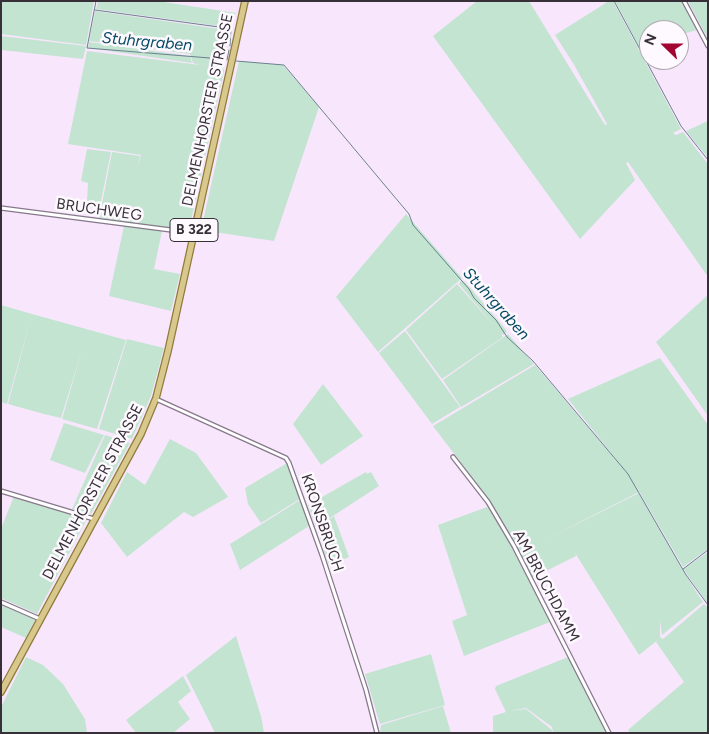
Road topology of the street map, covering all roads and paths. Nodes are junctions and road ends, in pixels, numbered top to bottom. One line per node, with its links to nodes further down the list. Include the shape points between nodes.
1 (245, 1): 5 (main road, DELMENHORSTER STRASSE / B 322)
2 (684, 1): 3 (street)
3 (708, 46)
4 (1, 208): 5 (street, BRUCHWEG)
5 (194, 233): 6 (main road, DELMENHORSTER STRASSE / B 322)
6 (156, 398): 9 (main road, DELMENHORSTER STRASSE / B 322, via 141,434); 13 (street, KRONSBRUCH, via 286,458 328,573)
7 (453, 457): 14 (street, AM BRUCHDAMM, via 488,502 514,546)
8 (1, 491): 9 (street)
9 (94, 519): 11 (main road, DELMENHORSTER STRASSE / B 322)
10 (1, 602): 11 (street)
11 (40, 619): 12 (main road, DELMENHORSTER STRASSE / B 322)
12 (1, 692)
13 (377, 733)
14 (609, 733)

